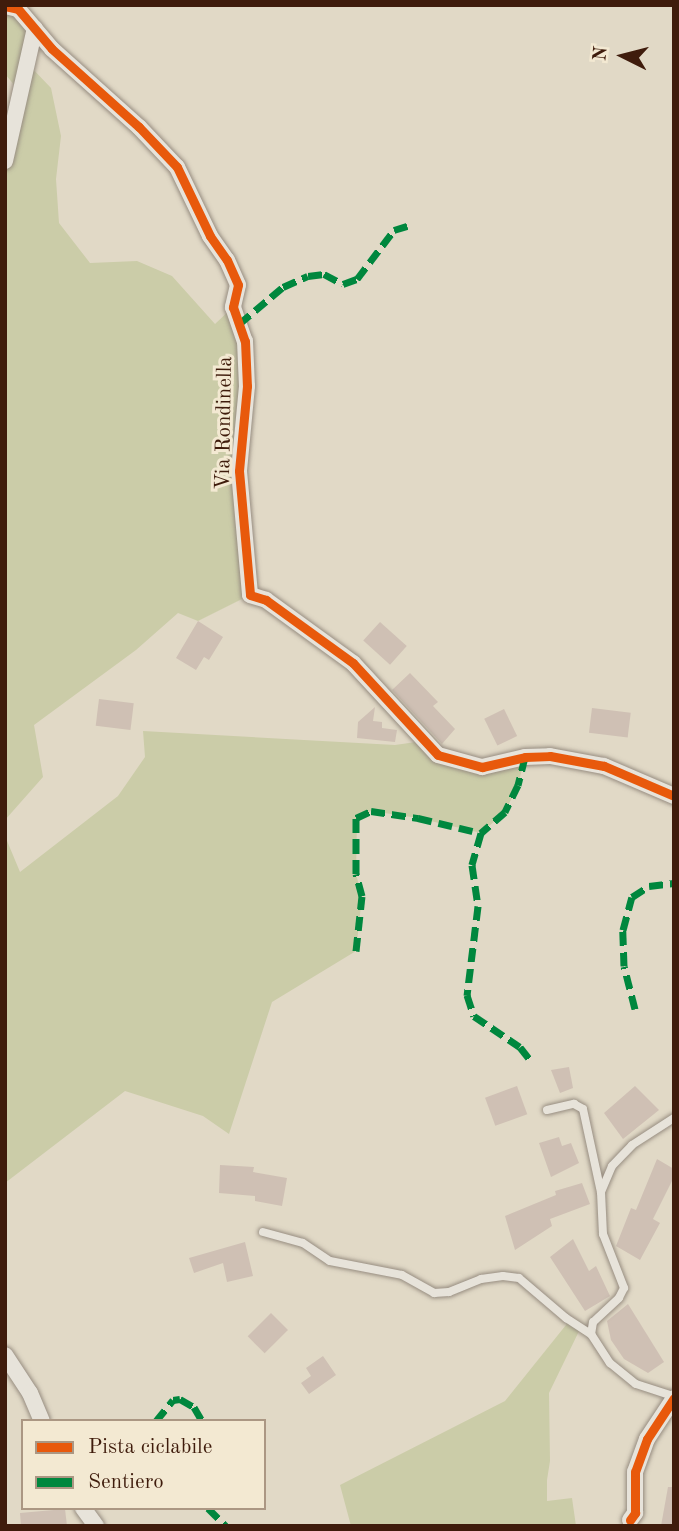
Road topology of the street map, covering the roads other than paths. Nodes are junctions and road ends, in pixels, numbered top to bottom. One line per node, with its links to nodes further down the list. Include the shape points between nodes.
1 (8, 8): 2 (street, Via Rondinella, via 18,9)
2 (35, 28): 3 (street); 4 (street, Via Rondinella, via 177,167 239,285 233,307 245,341 247,386 239,471 250,595 266,600 353,663 438,755 482,768 550,756 604,766)
3 (5, 161)
4 (674, 796)
5 (547, 1110): 7 (lane, via 574,1104 583,1109)
6 (674, 1118): 7 (lane, via 632,1146 612,1166)
7 (600, 1192): 9 (lane, via 603,1234 624,1288 593,1322)
8 (263, 1232): 9 (lane, via 303,1243 330,1261 402,1275 434,1293 481,1279 519,1278)
9 (591, 1334): 11 (lane, via 610,1363 636,1384)
10 (5, 1355): 12 (street)
11 (674, 1397): 14 (street, via 647,1439 635,1472 635,1513)
12 (41, 1419)
13 (84, 1510): 15 (street)
14 (630, 1520)
15 (96, 1526)

